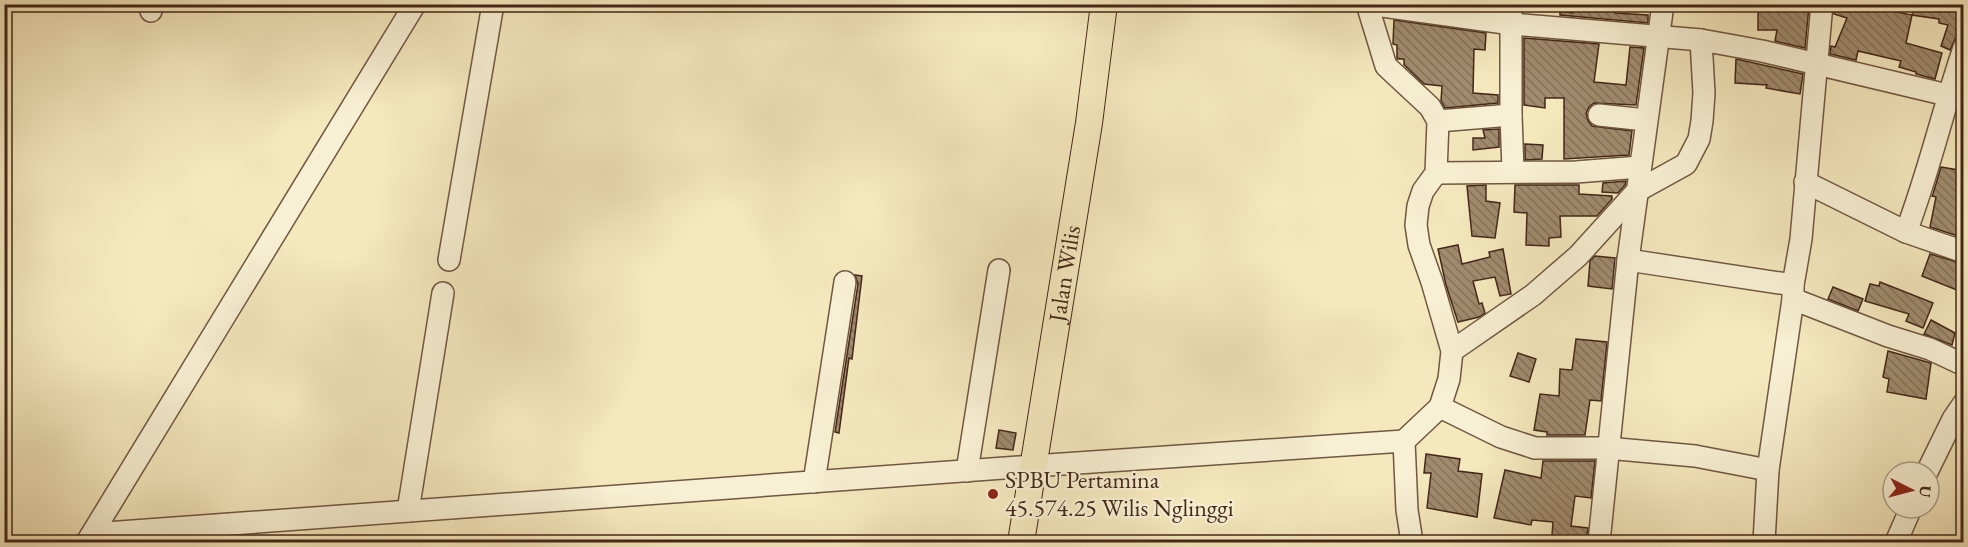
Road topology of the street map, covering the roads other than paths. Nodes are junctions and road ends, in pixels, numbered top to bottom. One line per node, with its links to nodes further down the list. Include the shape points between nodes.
1 (415, 4): 43 (street)
2 (493, 4): 24 (street)
3 (1104, 4): 37 (main road, Jalan Wilis, via 1089,123)
4 (1367, 4): 7 (street); 16 (street, via 1386,66 1430,107)
5 (1663, 4): 8 (street)
6 (1822, 4): 11 (street)
7 (1511, 14): 8 (street); 13 (street)
8 (1659, 37): 9 (street); 15 (street)
9 (1701, 40): 11 (street); 21 (street, via 1704,93 1699,139 1686,165)
10 (1964, 48): 12 (street)
11 (1816, 64): 12 (street); 20 (street)
12 (1956, 97): 22 (street)
13 (1511, 115): 16 (street); 18 (street)
14 (1599, 115): 15 (street)
15 (1646, 120): 17 (street)
16 (1438, 121): 19 (street)
17 (1640, 167): 18 (street); 21 (street)
18 (1513, 171): 19 (street)
19 (1436, 172): 30 (street, via 1423,191 1416,225)
20 (1805, 182): 22 (street); 28 (street)
21 (1637, 191): 25 (street); 30 (street, via 1578,256 1533,295)
22 (1906, 232): 23 (street)
23 (1964, 252)
24 (449, 260)
25 (1628, 260): 28 (street); 35 (street)
26 (999, 270): 39 (street)
27 (845, 282): 40 (street)
28 (1793, 292): 31 (street, via 1888,336); 38 (street)
29 (443, 293): 41 (street)
30 (1452, 351): 33 (street)
31 (1964, 365)
32 (1964, 403): 36 (street)
33 (1440, 407): 34 (street); 35 (street, via 1500,437 1535,448)
34 (1404, 441): 37 (street); 45 (street)
35 (1608, 448): 38 (street, via 1695,456); 46 (street)
36 (1933, 460)
37 (1033, 465): 39 (street); 44 (main road, Jalan Wilis)
38 (1768, 470): 47 (street)
39 (967, 471): 40 (street)
40 (814, 482): 41 (street)
41 (408, 512): 43 (street)
42 (1906, 520): 48 (street)
43 (89, 538)
44 (1021, 543)
45 (1412, 543)
46 (1599, 543)
47 (1764, 543)
48 (1896, 543)

